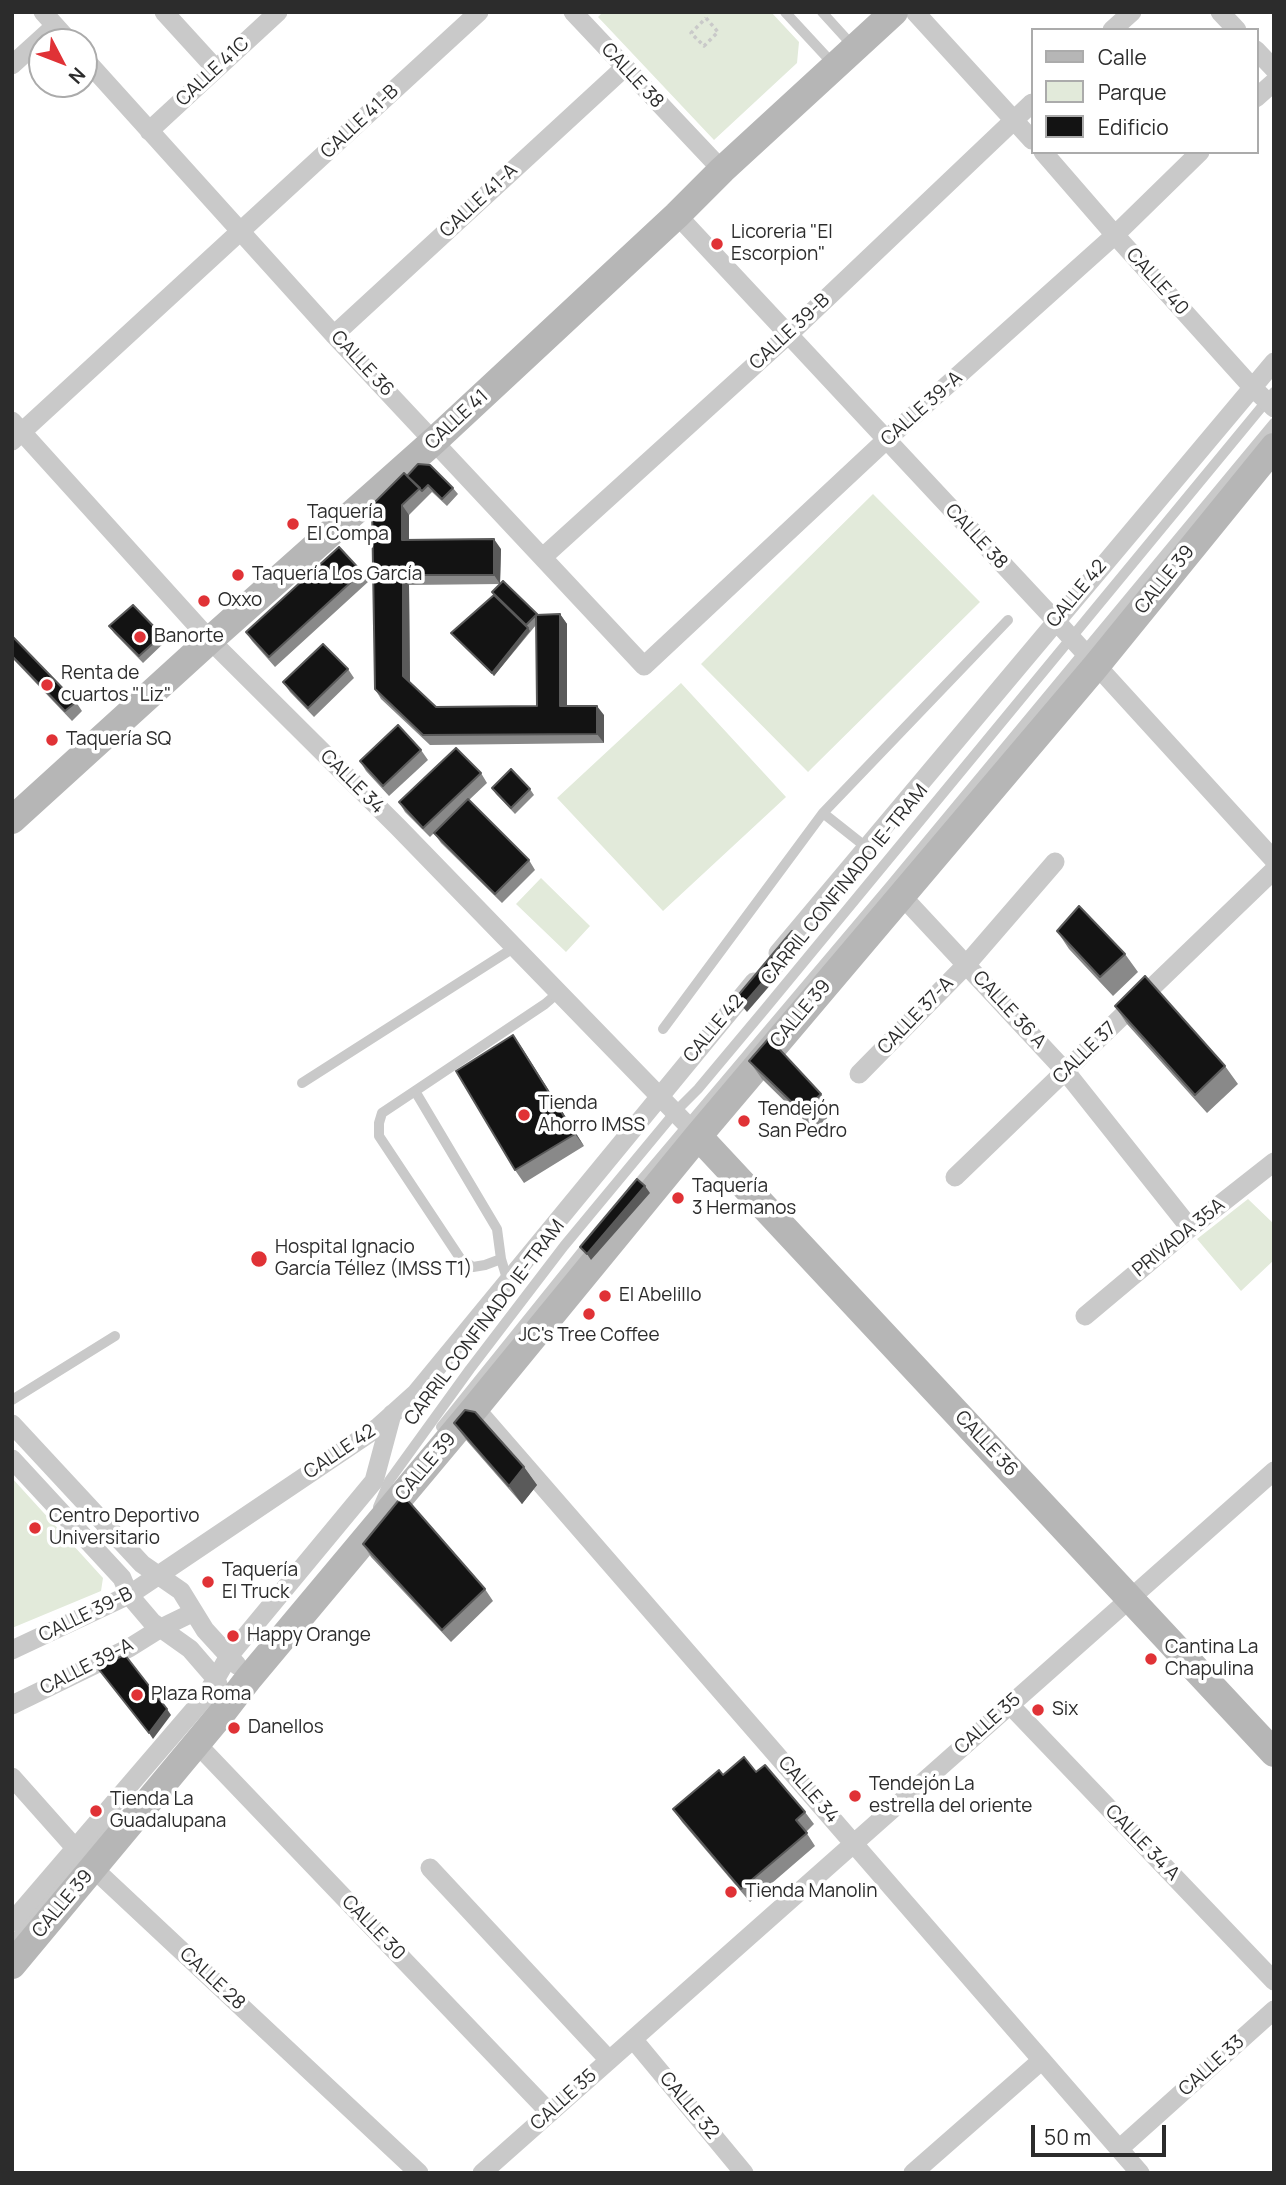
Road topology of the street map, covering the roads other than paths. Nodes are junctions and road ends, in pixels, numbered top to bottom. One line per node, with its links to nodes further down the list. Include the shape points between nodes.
1 (163, 12): 18 (street)
2 (278, 12): 18 (street, CALLE 41C)
3 (479, 12): 31 (street, CALLE 41-B)
4 (573, 12): 17 (street, CALLE 38)
5 (785, 12): 15 (lane)
6 (894, 12): 15 (street, CALLE 41)
7 (915, 12): 24 (street)
8 (1132, 12): 12 (street)
9 (1220, 12): 13 (street)
10 (825, 13): 15 (lane)
11 (49, 19): 16 (street)
12 (1114, 28)
13 (1235, 28)
14 (1258, 52): 19 (street)
15 (845, 57): 29 (street, CALLE 41)
16 (12, 65)
17 (624, 68): 29 (street, CALLE 38); 34 (street, CALLE 41-A)
18 (216, 69): 25 (street, CALLE 41C)
19 (1274, 69)
20 (98, 74): 25 (street, CALLE 36)
21 (1274, 82): 22 (street)
22 (1258, 97)
23 (1030, 105): 24 (street, CALLE 39-B)
24 (1014, 119): 26 (street); 33 (street, CALLE 39-B)
25 (149, 131): 31 (street, CALLE 36)
26 (1030, 138)
27 (1045, 154): 32 (street, CALLE 40)
28 (1198, 154): 32 (street, CALLE 39-A)
29 (722, 170): 30 (street, CALLE 41)
30 (677, 215): 33 (street, CALLE 38); 41 (street, CALLE 41)
31 (240, 232): 34 (street, CALLE 36); 39 (street)
32 (1115, 235): 36 (street, CALLE 40); 40 (street, CALLE 39-A)
33 (789, 334): 40 (street, CALLE 38); 43 (street, CALLE 39-B)
34 (334, 335): 41 (street, CALLE 36)
35 (1274, 362): 36 (street, CALLE 42)
36 (1251, 386): 37 (street, CALLE 40); 45 (street, CALLE 42)
37 (1271, 401): 47 (lane, CARRIL CONFINADO IE-TRAM)
38 (1274, 423): 47 (lane, CARRIL CONFINADO IE-TRAM)
39 (16, 431): 46 (street, CALLE 34)
40 (886, 440): 45 (street, CALLE 38); 48 (street, CALLE 39-A)
41 (435, 441): 43 (street, CALLE 36); 46 (street, CALLE 41)
42 (1274, 447): 47 (street, CALLE 39)
43 (543, 557): 48 (street, CALLE 36)
44 (1008, 620): 49 (lane)
45 (1055, 620): 47 (street, CALLE 38); 51 (street, CALLE 42)
46 (210, 640): 50 (street, CALLE 41); 56 (street, CALLE 34)
47 (1083, 652): 52 (street, CALLE 38); 55 (street, CALLE 39); 65 (lane, CARRIL CONFINADO IE-TRAM); 65 (lane, CARRIL CONFINADO IE-TRAM, via 765,1009 698,1089)
48 (644, 666)
49 (823, 813): 51 (lane); 59 (lane)
50 (12, 820)
51 (866, 847): 64 (street, CALLE 42)
52 (1274, 860)
53 (1055, 862): 57 (street, CALLE 37-A)
54 (1274, 870): 60 (street, CALLE 37)
55 (901, 895): 57 (street, CALLE 36 A); 65 (street, CALLE 39)
56 (515, 947): 58 (street, CALLE 34); 62 (lane)
57 (965, 965): 60 (street, CALLE 36 A); 61 (street, CALLE 37-A)
58 (559, 992): 63 (lane); 64 (street, CALLE 34)
59 (663, 1029)
60 (1066, 1072): 67 (street, CALLE 37); 69 (street, CALLE 36 A)
61 (859, 1074)
62 (302, 1083)
63 (415, 1091): 71 (lane, via 497,1229); 71 (lane, via 382,1113 379,1136 460,1258 473,1267)
64 (659, 1095): 65 (street, CALLE 34); 72 (street, CALLE 42)
65 (687, 1124): 68 (lane, CARRIL CONFINADO IE-TRAM); 76 (street, CALLE 39); 81 (lane, CARRIL CONFINADO IE-TRAM, via 564,1246 389,1481); 85 (street, CALLE 36)
66 (1274, 1162): 69 (street, PRIVADA 35A)
67 (955, 1177)
68 (622, 1203)
69 (1190, 1228): 73 (street, PRIVADA 35A)
70 (597, 1234): 81 (lane, CARRIL CONFINADO IE-TRAM)
71 (501, 1259): 72 (lane)
72 (509, 1283): 77 (street, CALLE 42, via 416,1394)
73 (1085, 1317)
74 (115, 1336): 75 (lane)
75 (12, 1400)
76 (475, 1408): 89 (street, CALLE 39, via 275,1647); 96 (street, CALLE 34)
77 (392, 1414): 83 (street, CALLE 42); 89 (street, via 374,1481)
78 (12, 1424): 83 (street)
79 (12, 1459): 84 (street, via 122,1578)
80 (1274, 1471): 85 (street, CALLE 35)
81 (377, 1507): 82 (lane, CARRIL CONFINADO IE-TRAM)
82 (369, 1517)
83 (158, 1576): 84 (street, CALLE 39-B); 86 (street, via 181,1591)
84 (129, 1595): 87 (street); 88 (street, CALLE 39-B)
85 (1130, 1599): 91 (street, CALLE 35); 93 (street, CALLE 36)
86 (194, 1612): 87 (street, CALLE 39-A); 89 (street)
87 (161, 1628): 89 (street); 90 (street, CALLE 39-A)
88 (12, 1650)
89 (230, 1682): 92 (street, CALLE 39); 97 (street, CALLE 39, via 205,1697)
90 (12, 1705)
91 (1010, 1705): 96 (street, CALLE 35); 102 (street, CALLE 34 A)
92 (197, 1744): 97 (street, CALLE 39); 107 (street, CALLE 30)
93 (1274, 1753)
94 (12, 1777): 97 (street, CALLE 28)
95 (118, 1816): 97 (lane)
96 (853, 1843): 104 (street, CALLE 35); 106 (street, CALLE 34)
97 (84, 1858): 99 (street, CALLE 39); 100 (lane); 101 (street, CALLE 39); 109 (street, CALLE 28)
98 (429, 1868): 105 (street)
99 (12, 1922)
100 (12, 1942)
101 (12, 1965)
102 (1274, 1981)
103 (1274, 2010): 108 (street, CALLE 33)
104 (633, 2039): 105 (street, CALLE 35); 111 (street, CALLE 32)
105 (609, 2060): 107 (street, CALLE 35)
106 (1042, 2060): 108 (street, CALLE 34); 112 (street)
107 (550, 2113): 110 (street, CALLE 35)
108 (1119, 2149): 113 (street, CALLE 34)
109 (419, 2173)
110 (482, 2173)
111 (744, 2173)
112 (913, 2173)
113 (1140, 2173)

